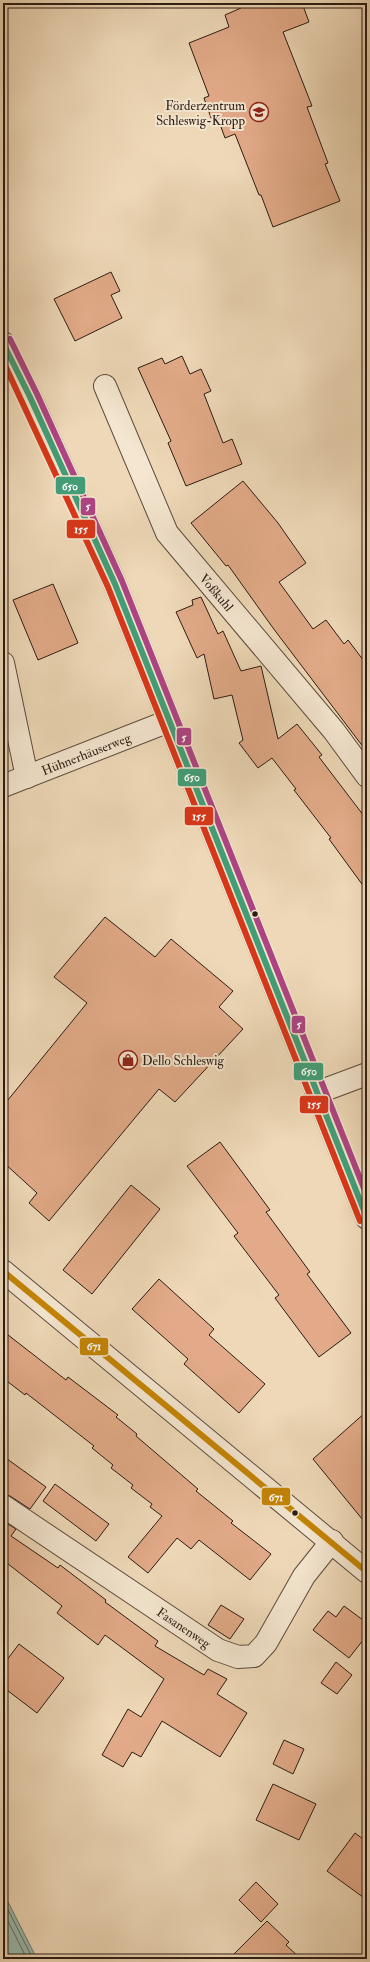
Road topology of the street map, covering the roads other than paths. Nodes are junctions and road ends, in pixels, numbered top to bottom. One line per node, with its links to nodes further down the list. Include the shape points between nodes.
1 (3, 343): 4 (street, via 115,584)
2 (105, 386): 5 (street, Voßkuhl, via 167,534 334,731)
3 (3, 663): 6 (street)
4 (169, 721): 6 (street, Hühnerhäuserweg); 9 (street)
5 (367, 776)
6 (27, 778): 7 (street, Hühnerhäuserweg)
7 (3, 786)
8 (367, 1074): 9 (street)
9 (316, 1093): 10 (street)
10 (367, 1218)
11 (3, 1271): 13 (street)
12 (3, 1506): 13 (street, Fasanenweg, via 218,1650 238,1657 254,1656 266,1642 304,1576)
13 (332, 1541): 14 (street)
14 (367, 1572)

